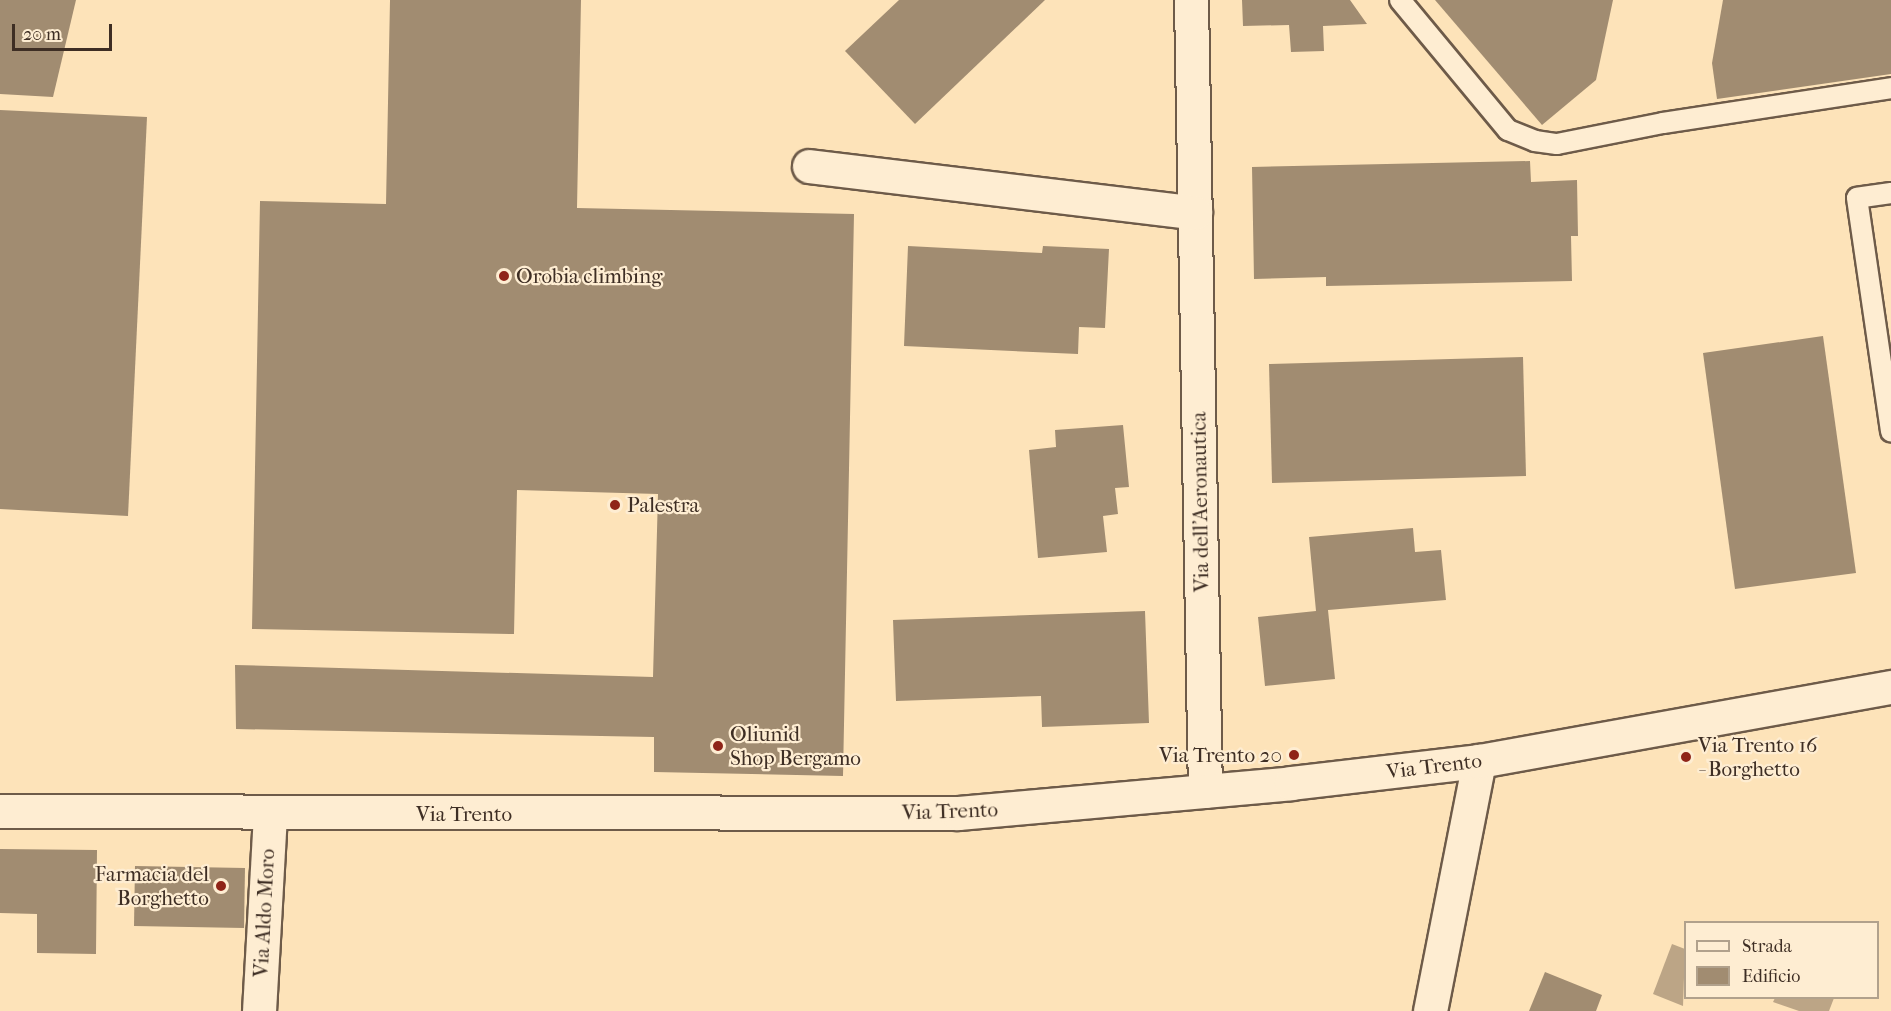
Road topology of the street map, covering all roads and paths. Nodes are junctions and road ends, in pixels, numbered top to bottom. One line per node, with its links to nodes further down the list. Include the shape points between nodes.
1 (1191, 0): 6 (street, Via dell'Aeronautica)
2 (1400, 0): 3 (lane, via 1508,130 1535,141 1557,144 1663,123)
3 (1891, 88)
4 (809, 166): 6 (street)
5 (1891, 193): 7 (lane, via 1857,198)
6 (1195, 213): 10 (street, Via dell'Aeronautica)
7 (1891, 432)
8 (1891, 687): 9 (street, Via Trento)
9 (1479, 761): 10 (street, Via Trento); 14 (street)
10 (1205, 791): 12 (street, Via Trento, via 958,813)
11 (0, 811): 12 (street, Via Trento)
12 (270, 814): 13 (street, Via Aldo Moro)
13 (259, 1011)
14 (1430, 1011)

